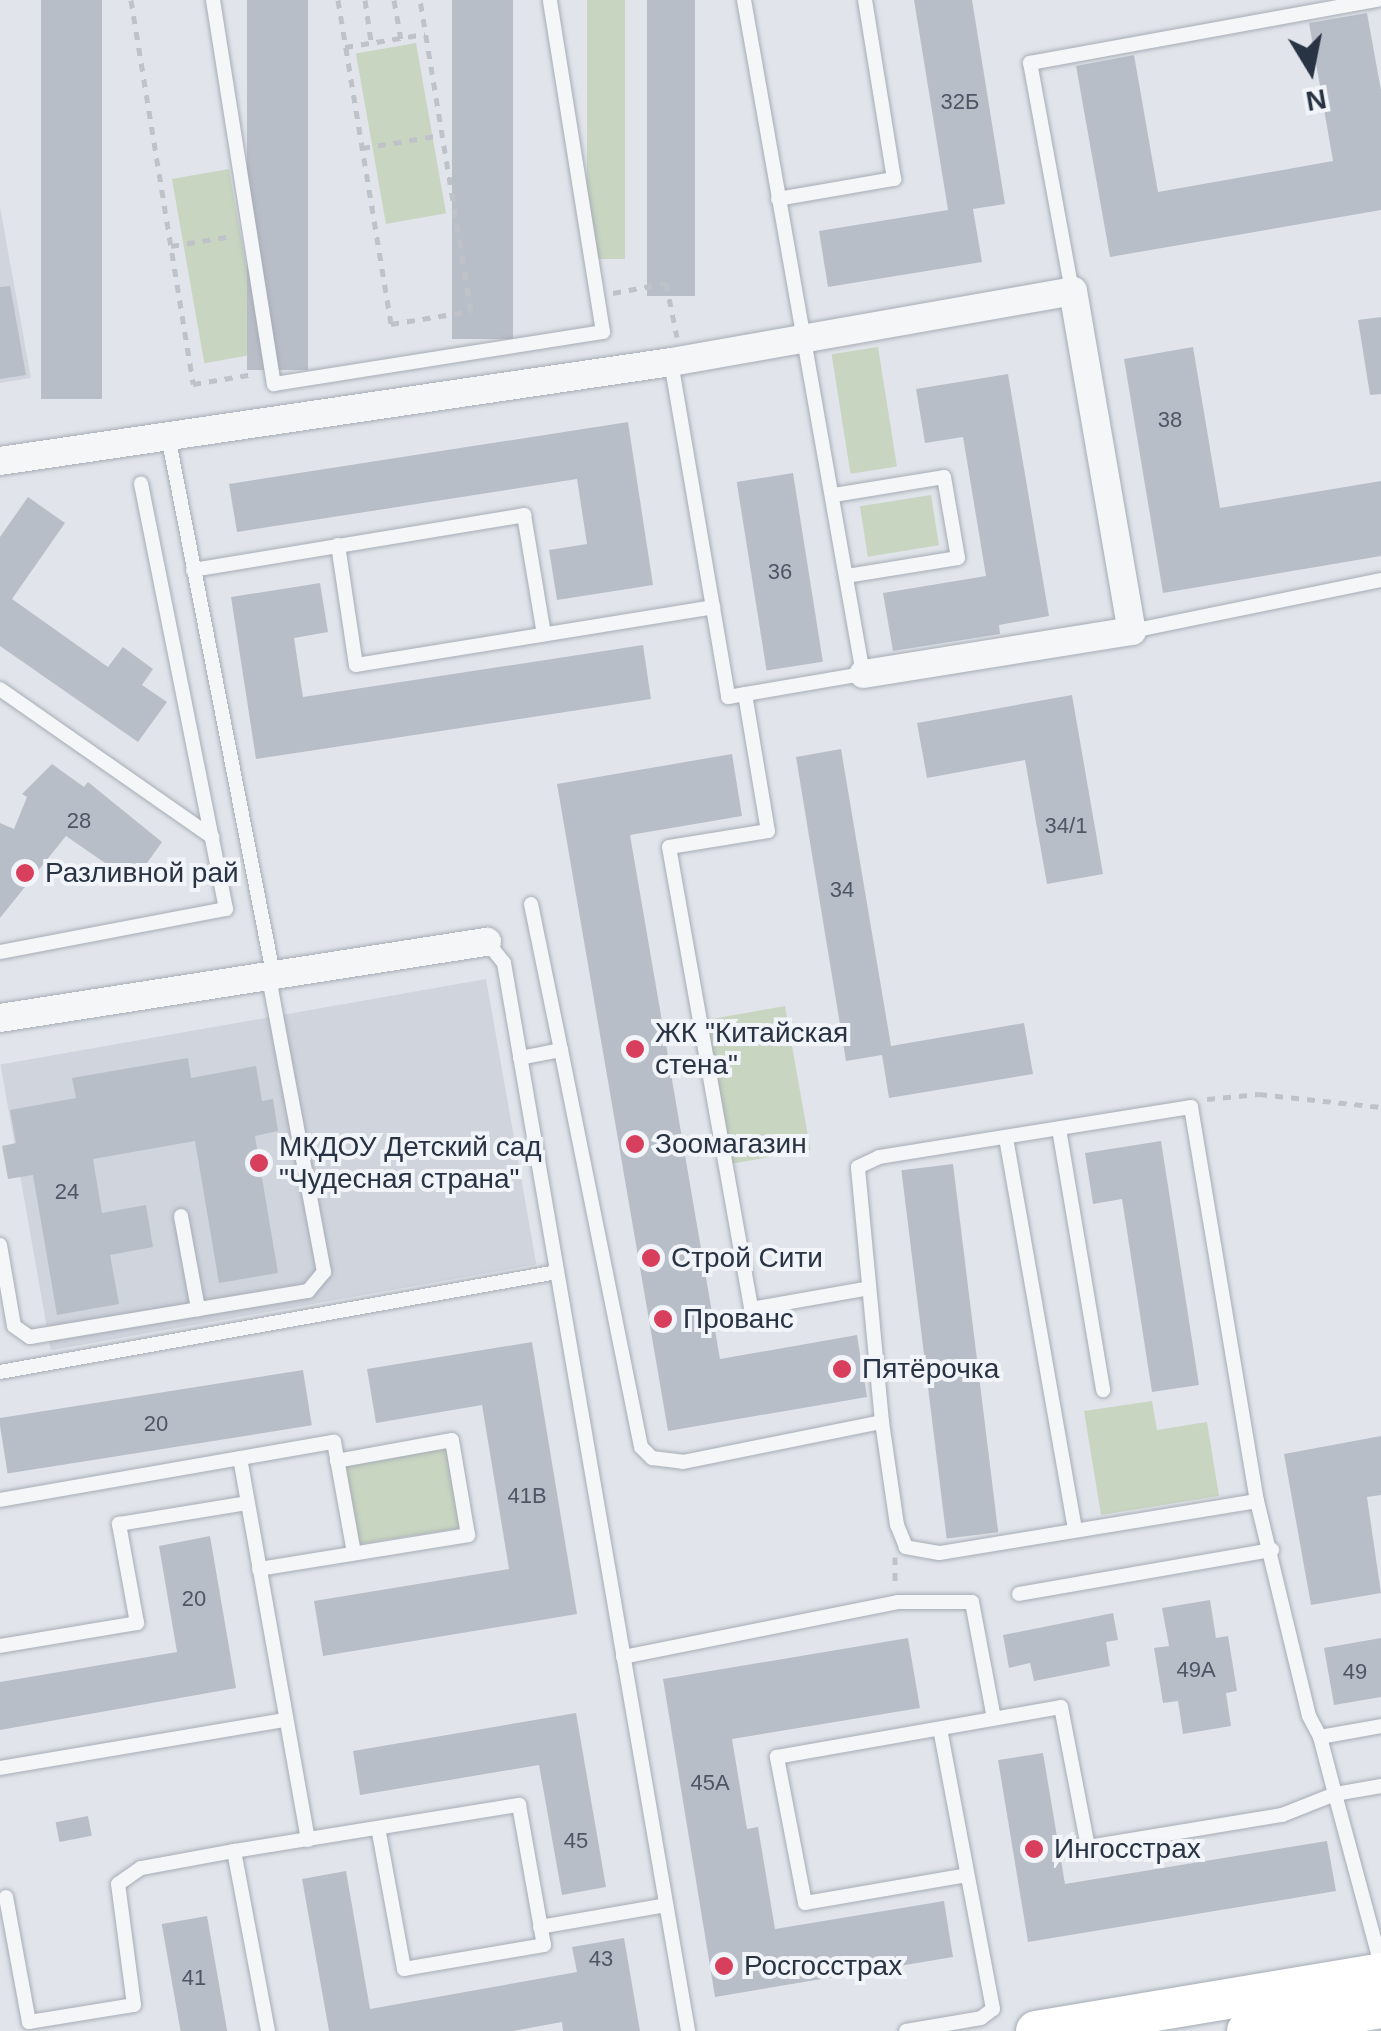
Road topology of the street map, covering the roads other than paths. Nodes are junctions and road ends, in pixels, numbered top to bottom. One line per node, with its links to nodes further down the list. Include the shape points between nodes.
1 (212, 0): 2 (lane, via 274,384 603,332)
2 (550, 0)
3 (744, 0): 6 (lane)
4 (865, 0): 6 (lane, via 894,178)
5 (1378, 0): 7 (lane, via 1030,64)
6 (778, 199): 8 (lane)
7 (1072, 292): 8 (street); 19 (street)
8 (802, 340): 9 (street); 13 (lane, via 810,349)
9 (676, 361): 10 (street); 18 (lane)
10 (168, 435): 11 (street); 15 (lane)
11 (0, 461)
12 (142, 483): 24 (lane)
13 (834, 495): 16 (lane); 16 (lane, via 944,477 958,558)
14 (338, 545): 15 (lane); 20 (lane, via 524,514); 20 (lane, via 356,665)
15 (193, 570): 28 (lane)
16 (847, 576): 21 (lane)
17 (1381, 580): 19 (lane)
18 (713, 607): 20 (lane); 23 (lane, via 728,697)
19 (1132, 631): 21 (street)
20 (544, 634)
21 (863, 674): 23 (lane)
22 (0, 689): 24 (lane)
23 (745, 694): 37 (lane, via 768,831 669,847 751,1309)
24 (212, 837): 27 (lane, via 226,909)
25 (531, 904): 30 (lane)
26 (487, 942): 28 (street); 31 (lane, via 504,963)
27 (0, 952)
28 (271, 974): 29 (street); 38 (lane, via 324,1272 308,1291)
29 (0, 1018)
30 (561, 1050): 31 (lane); 41 (lane, via 641,1447 652,1458 683,1462)
31 (520, 1058): 36 (lane)
32 (1059, 1129): 33 (lane); 40 (lane); 45 (lane, via 1191,1108)
33 (1006, 1138): 37 (lane, via 879,1157 858,1167); 47 (lane)
34 (181, 1216): 38 (lane)
35 (0, 1245): 38 (lane, via 14,1326 30,1337)
36 (557, 1272): 39 (lane); 53 (lane)
37 (865, 1290): 41 (lane)
38 (198, 1309)
39 (0, 1372)
40 (1103, 1390)
41 (882, 1422): 47 (lane, via 906,1547 938,1553)
42 (240, 1458): 43 (lane, via 334,1442); 44 (lane); 46 (lane)
43 (337, 1461): 49 (lane); 49 (lane, via 452,1440 468,1535)
44 (0, 1500)
45 (1257, 1501): 47 (lane); 48 (lane)
46 (247, 1504): 50 (lane); 52 (lane, via 119,1524 137,1622)
47 (1075, 1529)
48 (1272, 1550): 51 (lane); 58 (lane, via 1300,1684)
49 (354, 1554): 50 (lane)
50 (259, 1570): 55 (lane)
51 (1019, 1594)
52 (0, 1646)
53 (624, 1658): 54 (lane, via 898,1602 972,1602); 67 (lane)
54 (994, 1718): 57 (lane); 61 (lane, via 1061,1707 1088,1847 1282,1815)
55 (284, 1720): 59 (lane); 63 (lane)
56 (1381, 1726): 58 (lane)
57 (940, 1728): 65 (lane); 65 (lane, via 778,1757 781,1776 805,1903)
58 (1320, 1737): 61 (lane)
59 (0, 1768)
60 (1381, 1786): 61 (lane)
61 (1334, 1794): 69 (lane)
62 (378, 1828): 63 (lane); 68 (lane, via 518,1804); 68 (lane, via 404,1968 544,1945)
63 (308, 1840): 64 (lane)
64 (234, 1851): 66 (lane, via 142,1868 118,1884 134,2005 29,2022); 72 (lane)
65 (967, 1876): 74 (lane, via 993,2009 981,2018)
66 (6, 1897)
67 (666, 1904): 68 (lane); 73 (lane)
68 (540, 1927)
69 (1381, 1965)
70 (1381, 1973): 75 (main road)
71 (1371, 2017): 76 (main road)
72 (268, 2031)
73 (688, 2031)
74 (906, 2031)
75 (1036, 2031)
76 (1248, 2031)

